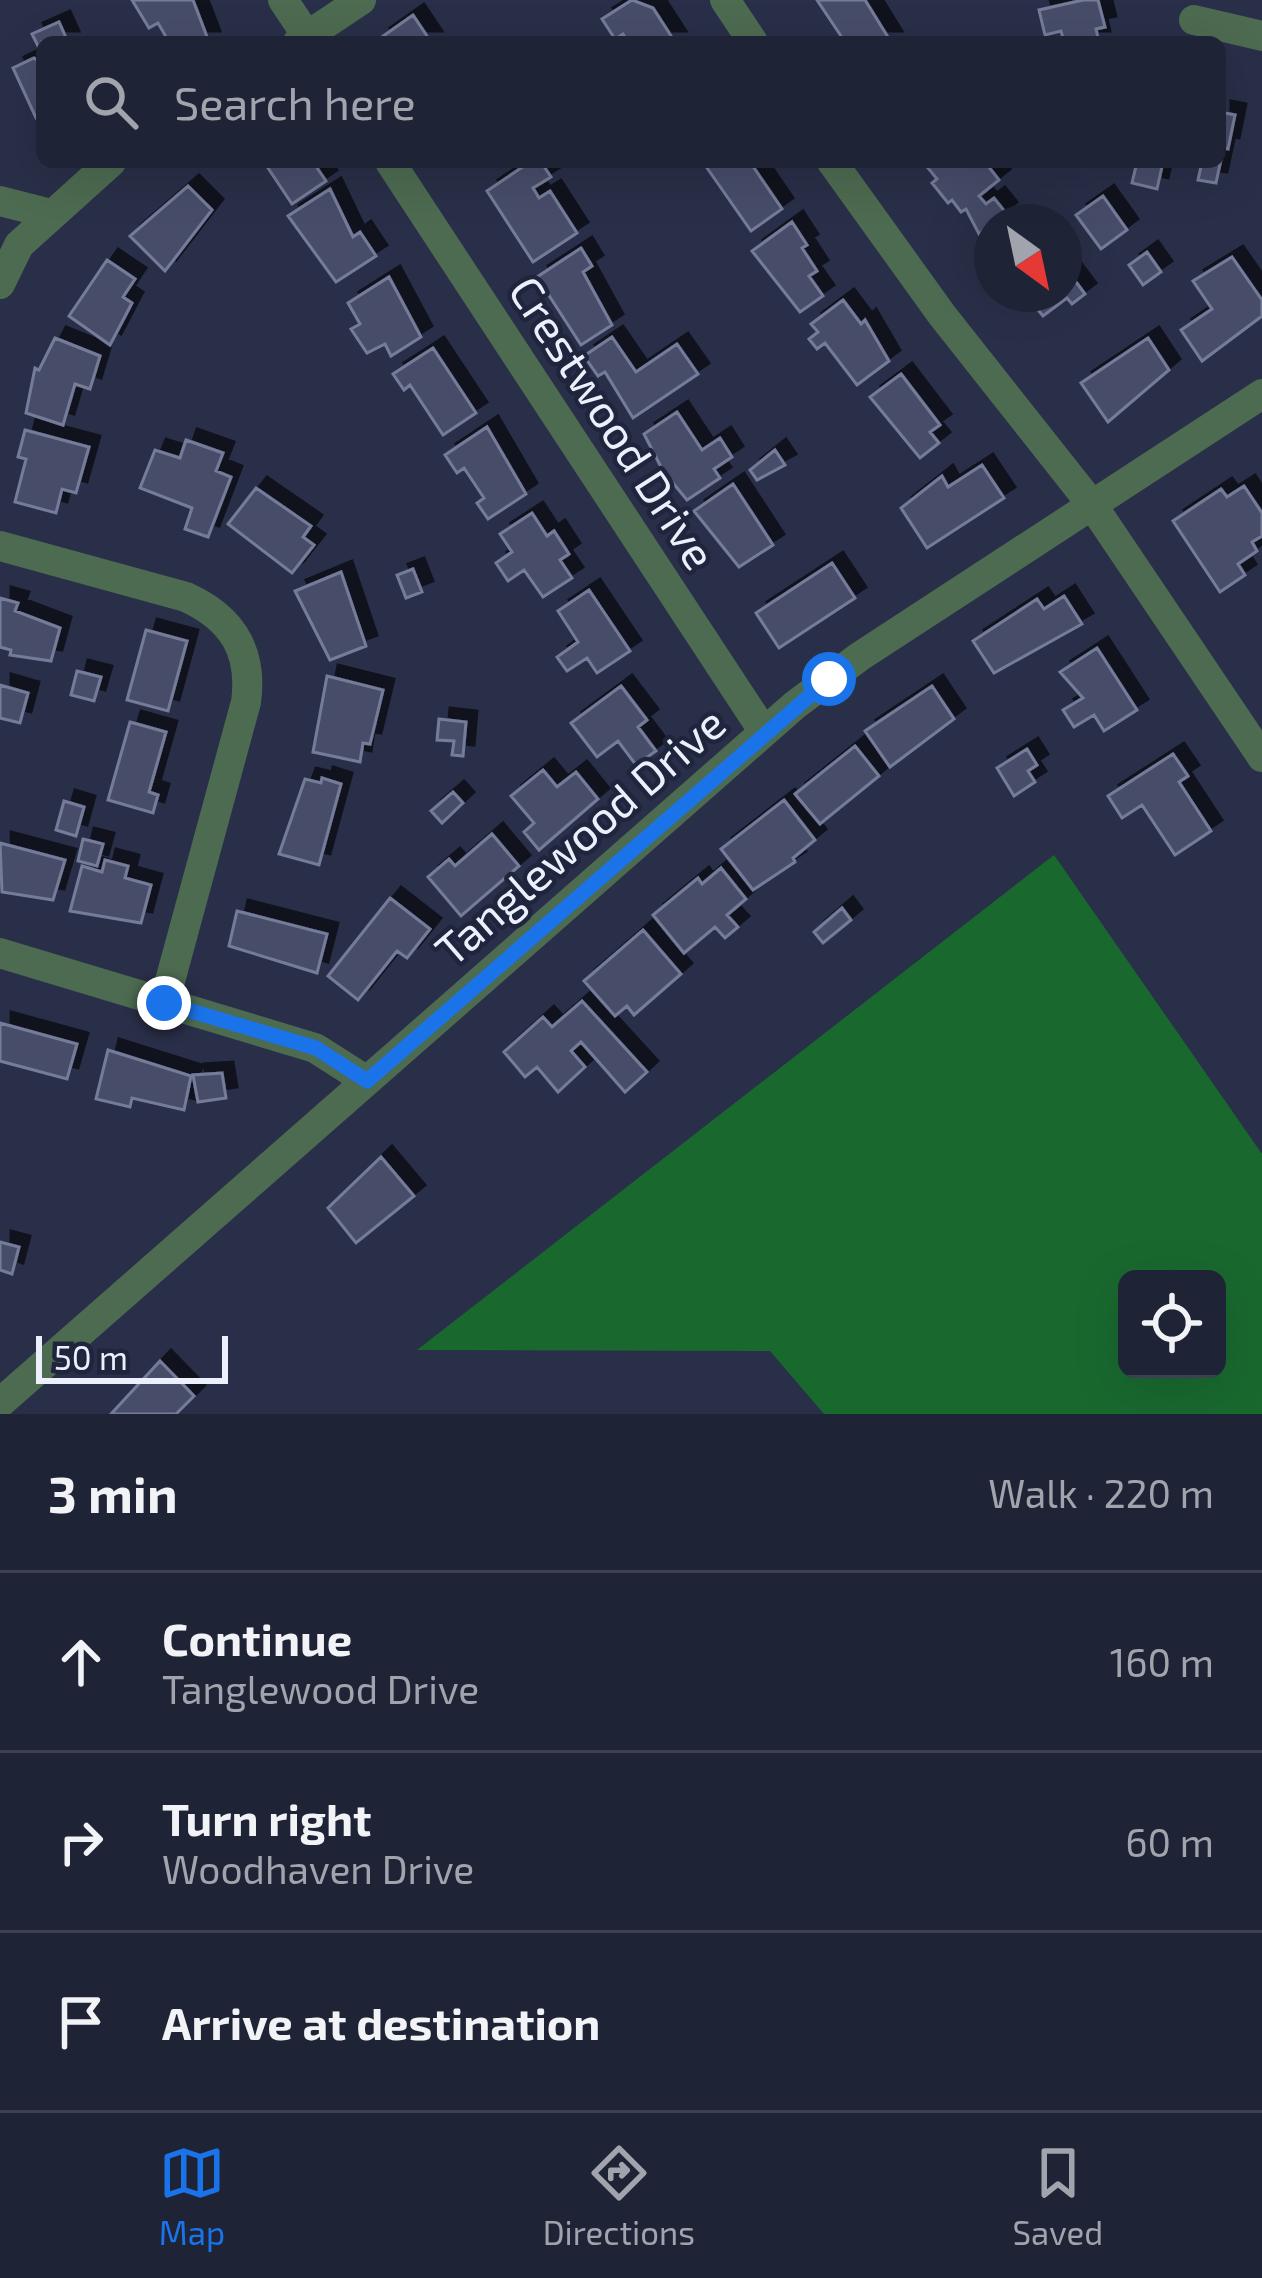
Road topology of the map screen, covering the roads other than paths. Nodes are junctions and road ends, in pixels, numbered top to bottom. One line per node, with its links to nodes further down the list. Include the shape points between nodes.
1 (284, 0): 5 (street)
2 (361, 0): 6 (street)
3 (725, 0): 7 (street)
4 (1194, 20): 8 (street)
5 (303, 36)
6 (311, 36)
7 (749, 36)
8 (1262, 36)
9 (104, 168): 13 (street)
10 (394, 168): 18 (street, Crestwood Drive)
11 (836, 168): 16 (street)
12 (0, 201): 13 (street)
13 (51, 214): 14 (street, via 19,245)
14 (0, 284)
15 (1262, 394): 16 (street, Tanglewood Drive)
16 (1093, 506): 18 (street, Tanglewood Drive, via 859,657); 19 (street)
17 (0, 546): 21 (street, via 212,608 245,653 245,702)
18 (764, 732): 22 (street, Tanglewood Drive)
19 (1262, 757)
20 (0, 953): 21 (street)
21 (164, 1003): 22 (street, via 316,1048)
22 (367, 1081): 23 (street, Tanglewood Drive)
23 (0, 1402)

